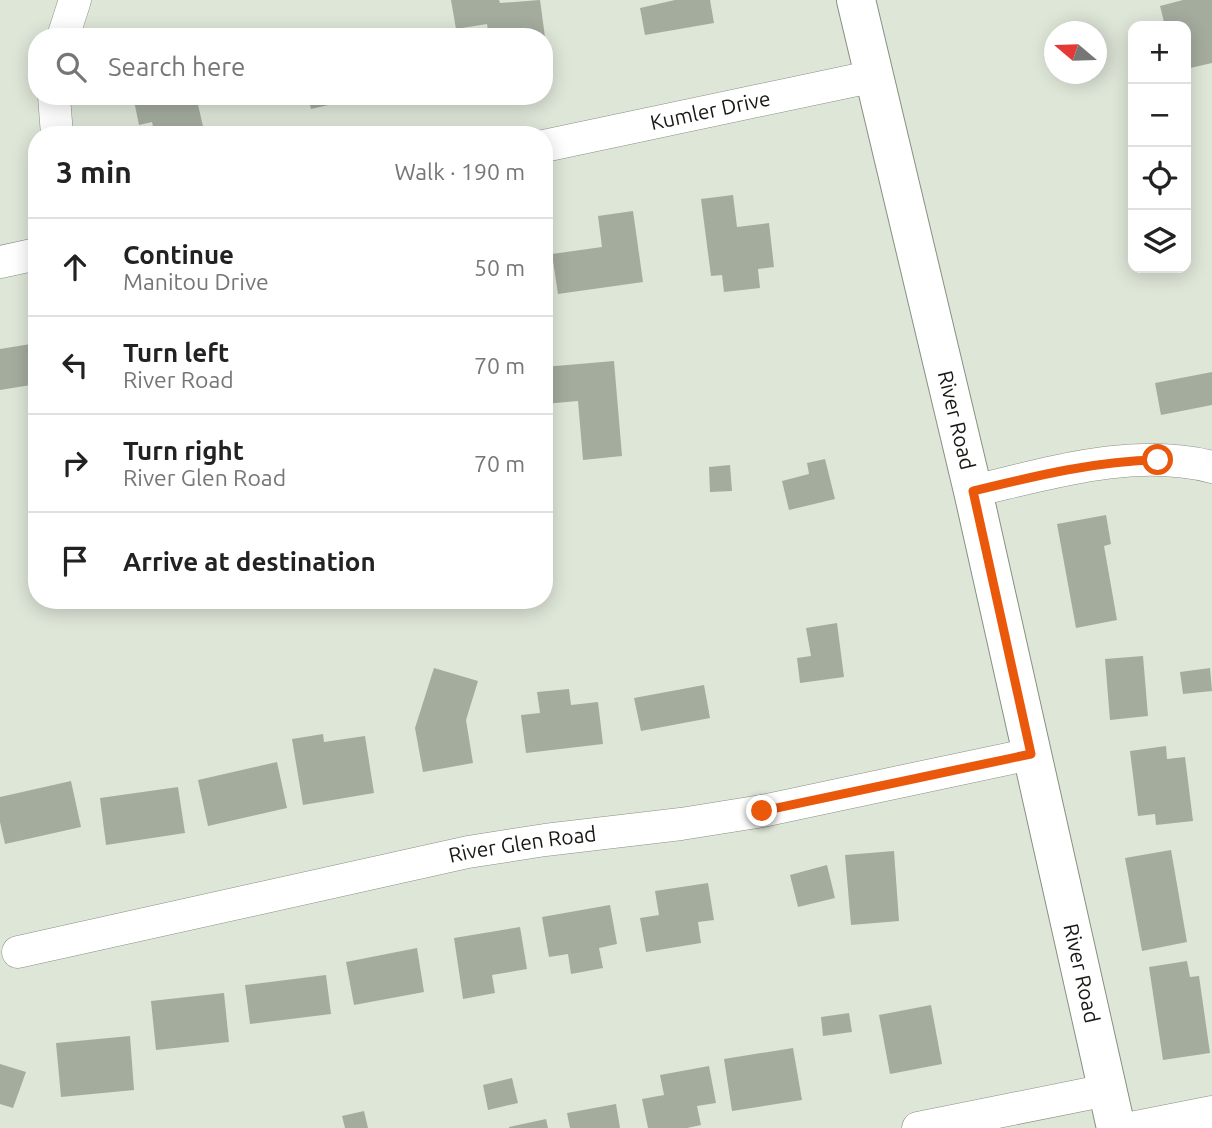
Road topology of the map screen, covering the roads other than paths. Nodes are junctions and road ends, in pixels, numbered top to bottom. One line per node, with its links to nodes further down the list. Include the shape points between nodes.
1 (75, 0): 3 (street)
2 (856, 0): 4 (street, River Road)
3 (66, 28)
4 (875, 76): 7 (street, Kumler Drive); 11 (street, River Road)
5 (55, 105): 6 (street)
6 (57, 126)
7 (553, 144)
8 (28, 256): 9 (street)
9 (0, 262)
10 (1212, 467): 11 (street, via 1120,460)
11 (973, 491): 12 (street, River Road)
12 (1031, 754): 13 (street, River Glen Road, via 762,811 468,852); 14 (street, River Road)
13 (18, 952)
14 (1107, 1090): 16 (street); 17 (street, River Road)
15 (1212, 1112): 18 (street)
16 (918, 1128)
17 (1116, 1128)
18 (1131, 1128)

